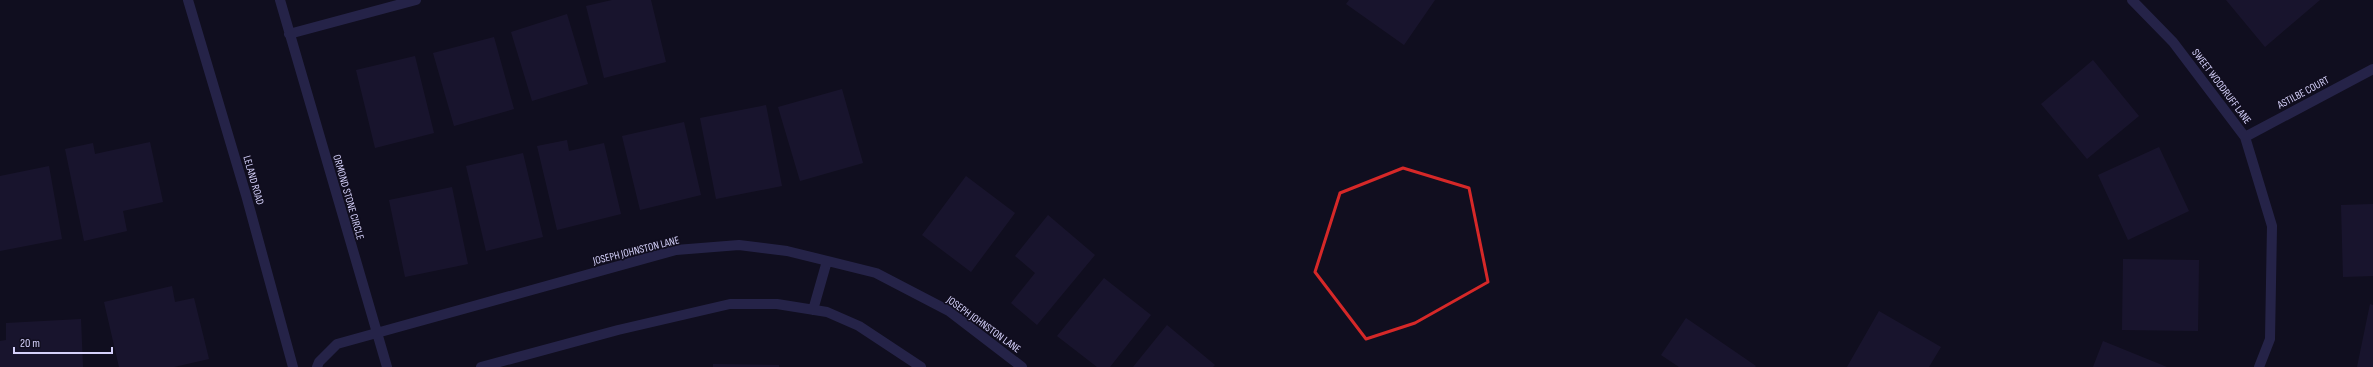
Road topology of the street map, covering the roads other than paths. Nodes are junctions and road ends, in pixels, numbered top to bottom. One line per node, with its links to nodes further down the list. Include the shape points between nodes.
1 (188, 0): 11 (street, LELAND ROAD, via 246,195)
2 (280, 0): 5 (street, ORMOND STONE CIRCLE)
3 (416, 0): 5 (street)
4 (2132, 0): 7 (street, SWEET WOODRUFF LANE, via 2173,42)
5 (289, 34): 10 (street, ORMOND STONE CIRCLE, via 366,300)
6 (2373, 69): 7 (street, ASTILBE COURT)
7 (2245, 137): 17 (street, SWEET WOODRUFF LANE, via 2272,226 2270,339)
8 (827, 260): 9 (street); 10 (street, JOSEPH JOHNSTON LANE, via 787,251 739,245 676,250); 16 (street, JOSEPH JOHNSTON LANE, via 876,273 949,311)
9 (813, 310): 14 (street, via 777,304 730,304 618,330); 15 (street, via 828,312 859,326)
10 (378, 333): 12 (street, JOSEPH JOHNSTON LANE, via 337,344 318,362); 13 (street, ORMOND STONE CIRCLE)
11 (293, 367)
12 (317, 367)
13 (387, 367)
14 (481, 367)
15 (921, 367)
16 (1022, 367)
17 (2260, 367)

